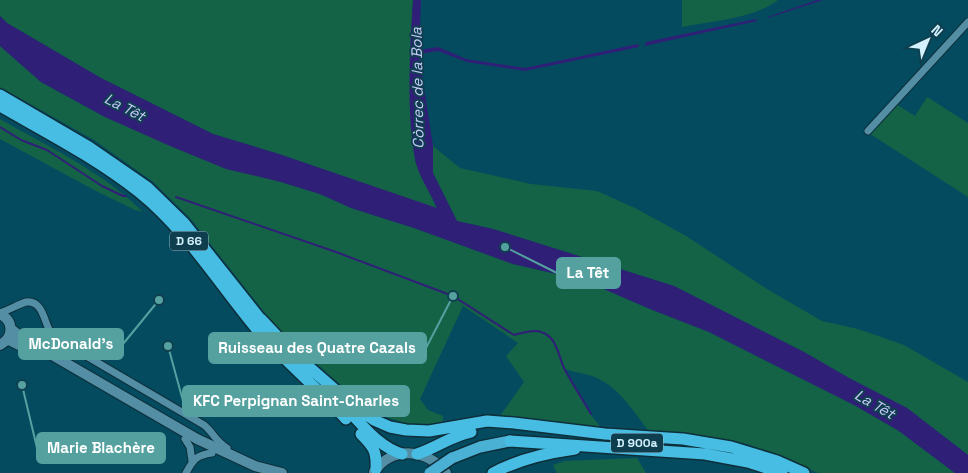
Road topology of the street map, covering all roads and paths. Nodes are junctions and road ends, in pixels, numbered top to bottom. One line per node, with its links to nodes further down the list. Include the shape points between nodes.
1 (968, 22): 4 (street)
2 (0, 95): 6 (highway, D 66, via 89,147 147,187 184,223)
3 (0, 106): 8 (highway, D 66, via 86,156 139,192 194,247 276,350)
4 (868, 131)
5 (5, 319): 7 (main road); 9 (street, via 25,302 33,303 40,308 49,330 59,340); 11 (main road, via 21,337)
6 (261, 319): 8 (highway, D 66); 13 (highway, via 294,354 356,408 390,427 429,431 505,422)
7 (4, 342): 10 (main road, via 68,370)
8 (346, 413): 16 (highway, D 66, via 389,450); 20 (highway, D 66, via 375,450)
9 (204, 425): 11 (street, via 204,434); 21 (street, via 220,444)
10 (185, 439): 14 (main road); 19 (street, via 190,446)
11 (197, 439): 21 (main road)
12 (510, 440): 15 (highway, D 900a); 18 (highway, D 900a, via 659,444); 24 (main road, D 900a, bridge, via 452,458)
13 (721, 445): 17 (highway, via 496,428 458,434 431,450); 18 (highway)
14 (212, 453): 19 (street); 21 (main road, via 254,471)
15 (684, 453): 26 (highway, via 575,449 528,458); 27 (highway, D 900a, via 748,462)
16 (402, 454): 17 (main road); 20 (main road, via 392,456)
17 (417, 454): 25 (main road, via 431,458)
18 (762, 456): 28 (highway, D 900a)
19 (192, 461): 22 (street)
20 (374, 471)
21 (266, 472): 23 (main road)
22 (186, 473)
23 (282, 473)
24 (430, 473)
25 (446, 473)
26 (493, 473)
27 (782, 473)
28 (804, 473)

